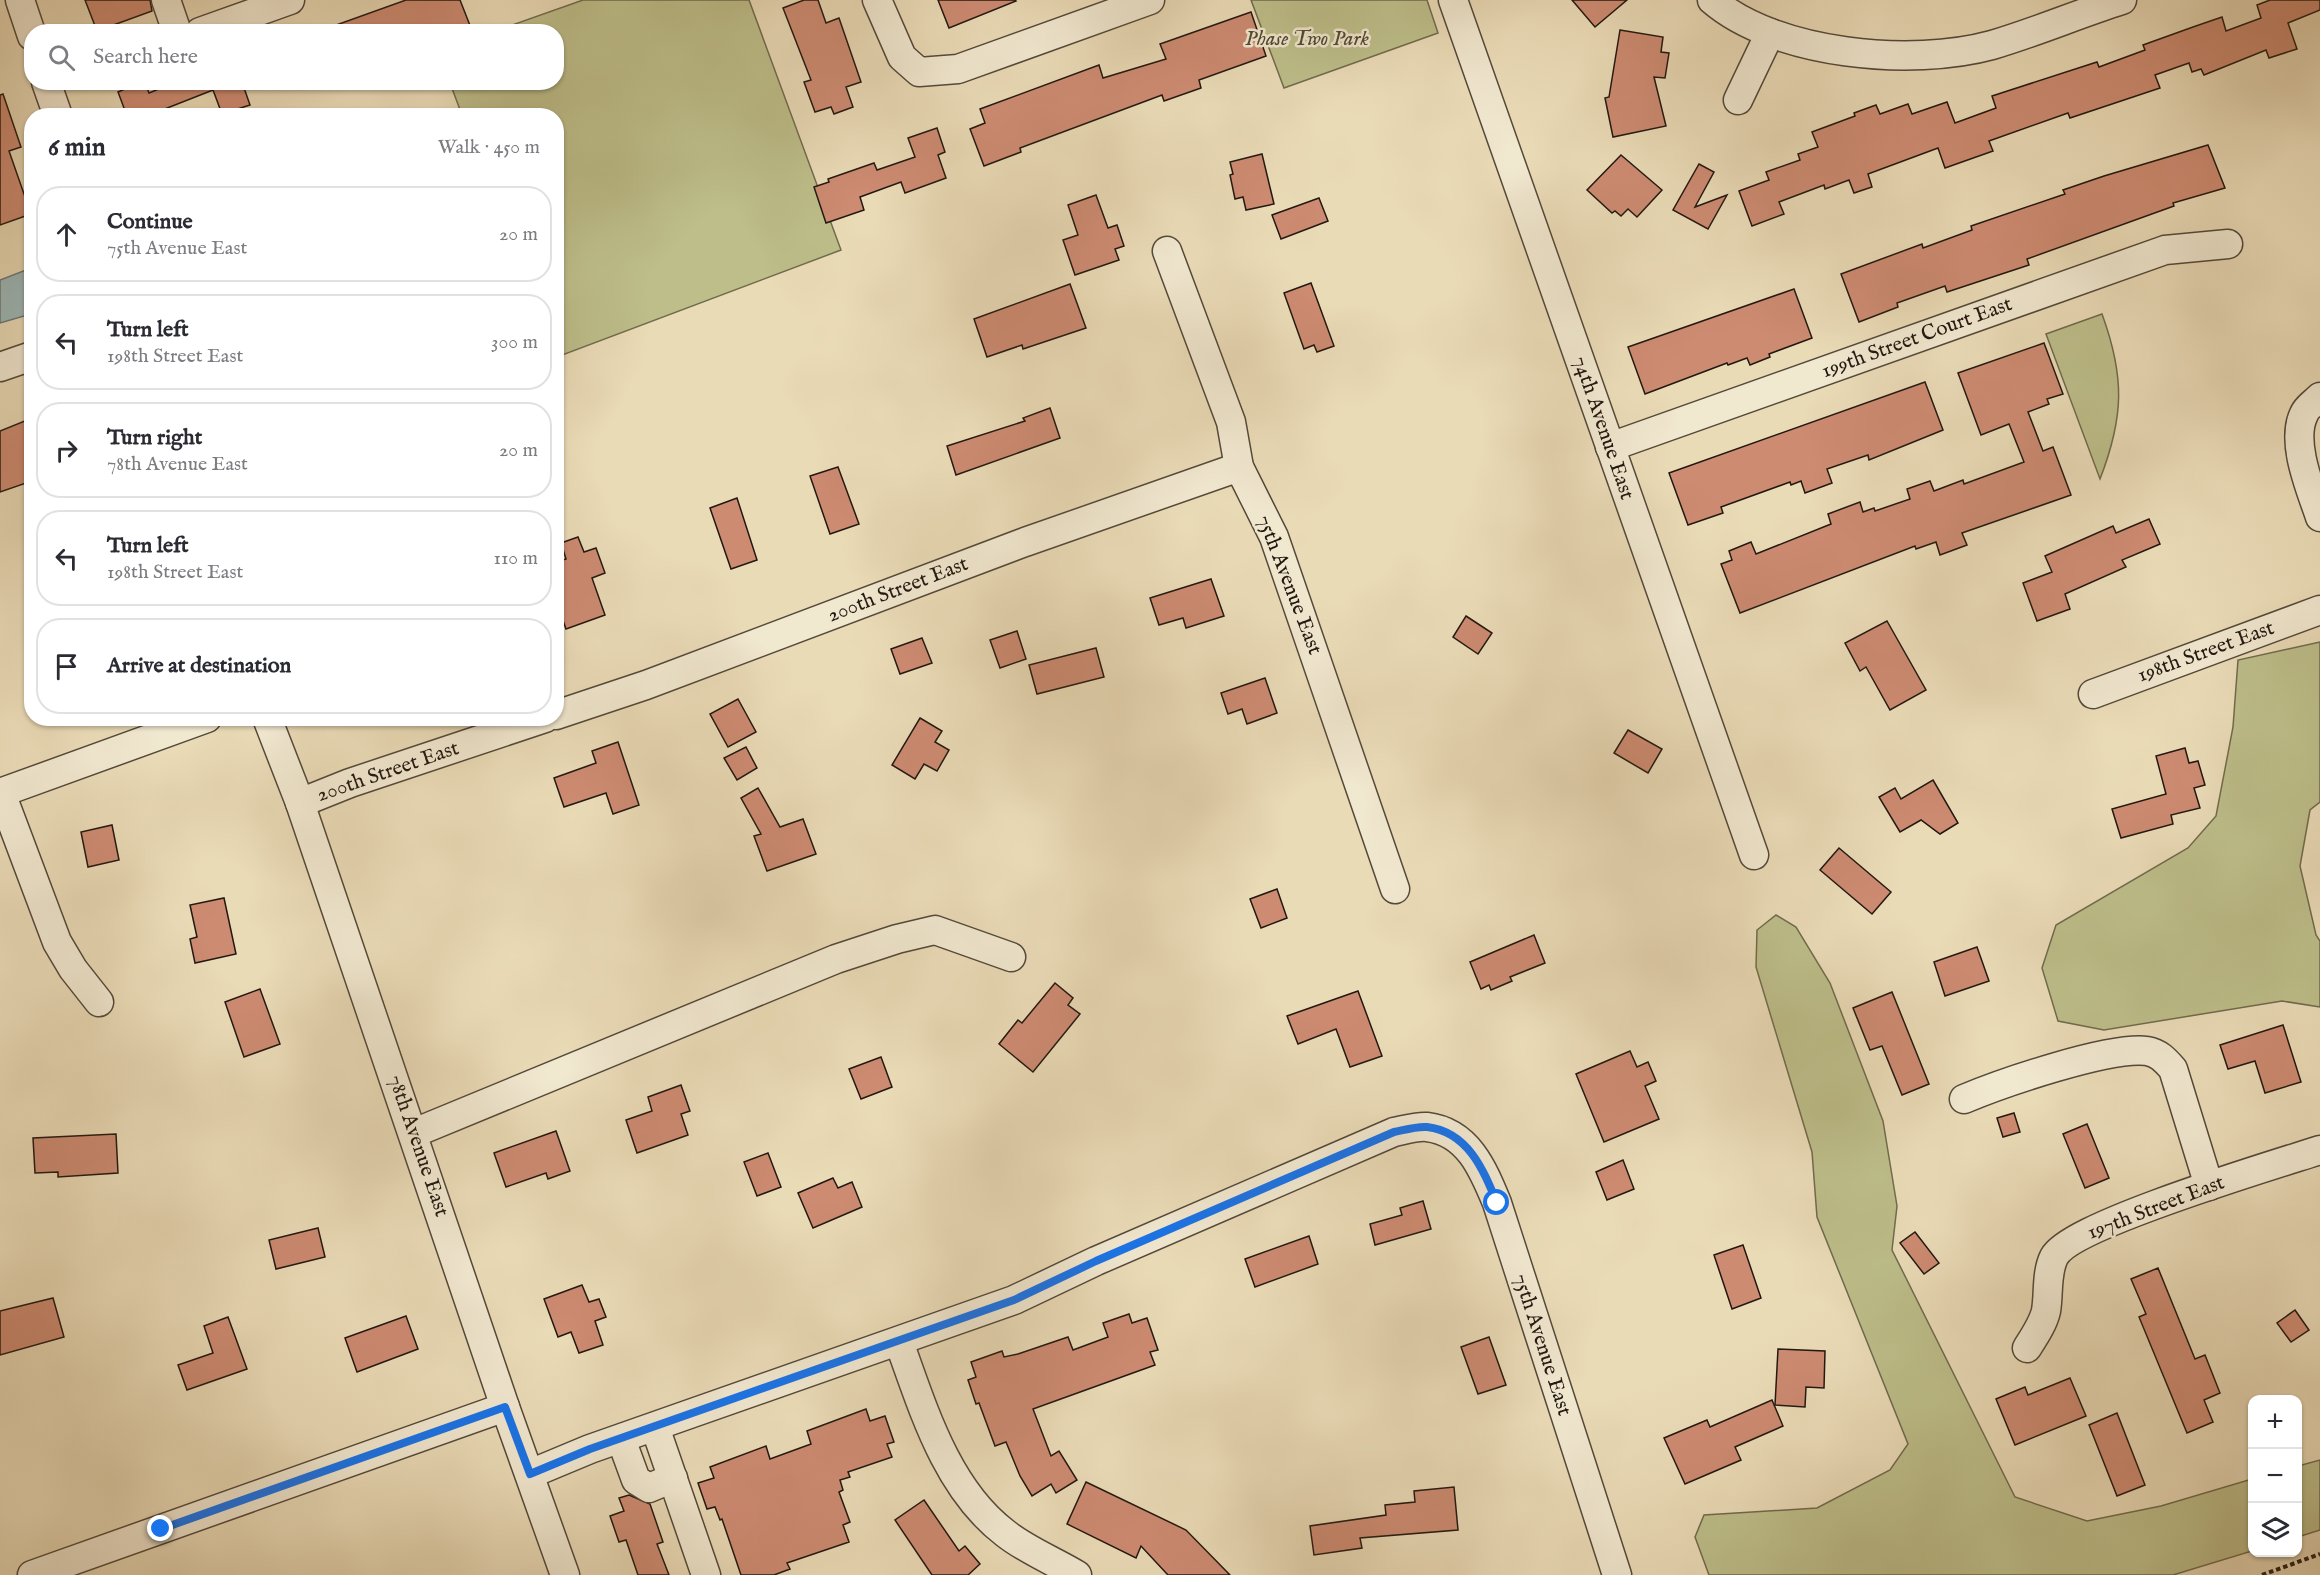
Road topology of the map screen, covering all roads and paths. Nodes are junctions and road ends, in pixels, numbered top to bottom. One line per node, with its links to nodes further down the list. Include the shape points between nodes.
1 (20, 0): 9 (street)
2 (166, 0): 10 (street)
3 (290, 0): 11 (street)
4 (877, 0): 5 (street, via 902,57 919,72 958,69)
5 (1150, 0)
6 (1453, 0): 21 (street, 74th Avenue East)
7 (1712, 0): 12 (street)
8 (2122, 0): 12 (street, via 1992,45 1961,51 1867,55)
9 (28, 24)
10 (174, 24)
11 (222, 24)
12 (1770, 33): 14 (street)
13 (53, 90): 15 (street)
14 (1738, 99)
15 (56, 108)
16 (2228, 244): 21 (street, 199th Street Court East, via 2166,250)
17 (1167, 251): 22 (street, 75th Avenue East, via 1231,422)
18 (24, 359): 19 (street)
19 (0, 367)
20 (2315, 402): 23 (street, via 2304,413 2300,444)
21 (1610, 447): 32 (street, 74th Avenue East)
22 (1239, 467): 26 (street, 200th Street East); 33 (street, 75th Avenue East, via 1274,537)
23 (2320, 517)
24 (2320, 610): 25 (street, 198th Street East)
25 (2092, 694)
26 (564, 712)
27 (185, 726): 30 (street)
28 (270, 726): 31 (street, 78th Avenue East)
29 (521, 726): 31 (street, 200th Street East)
30 (0, 793): 35 (street, via 57,942)
31 (300, 803): 37 (street, 78th Avenue East)
32 (1754, 855)
33 (1395, 888)
34 (1011, 957): 37 (street, via 935,930 897,939 836,959)
35 (99, 1002)
36 (1964, 1098): 39 (street, via 2101,1055 2143,1051 2164,1057 2173,1069)
37 (414, 1133): 42 (street, 78th Avenue East)
38 (2320, 1150): 39 (street, 197th Street East)
39 (2209, 1186): 41 (street, 197th Street East, via 2102,1226 2055,1255 2045,1313)
40 (899, 1342): 43 (street); 48 (street, via 933,1434 974,1502); 53 (street, 75th Avenue East, via 1014,1300 1394,1132 1425,1127 1444,1132 1465,1144 1480,1163 1497,1203)
41 (2028, 1348)
42 (505, 1407): 45 (street, 78th Avenue East); 49 (street)
43 (655, 1427): 44 (street); 46 (street)
44 (621, 1439): 45 (street); 46 (street, via 636,1480 649,1488)
45 (530, 1474): 50 (street, 78th Avenue East)
46 (673, 1478): 51 (street)
47 (2320, 1554): 54 (path)
48 (1040, 1566): 52 (street)
49 (32, 1575)
50 (565, 1575)
51 (706, 1575)
52 (1077, 1575)
53 (1617, 1575)
54 (2262, 1575)

